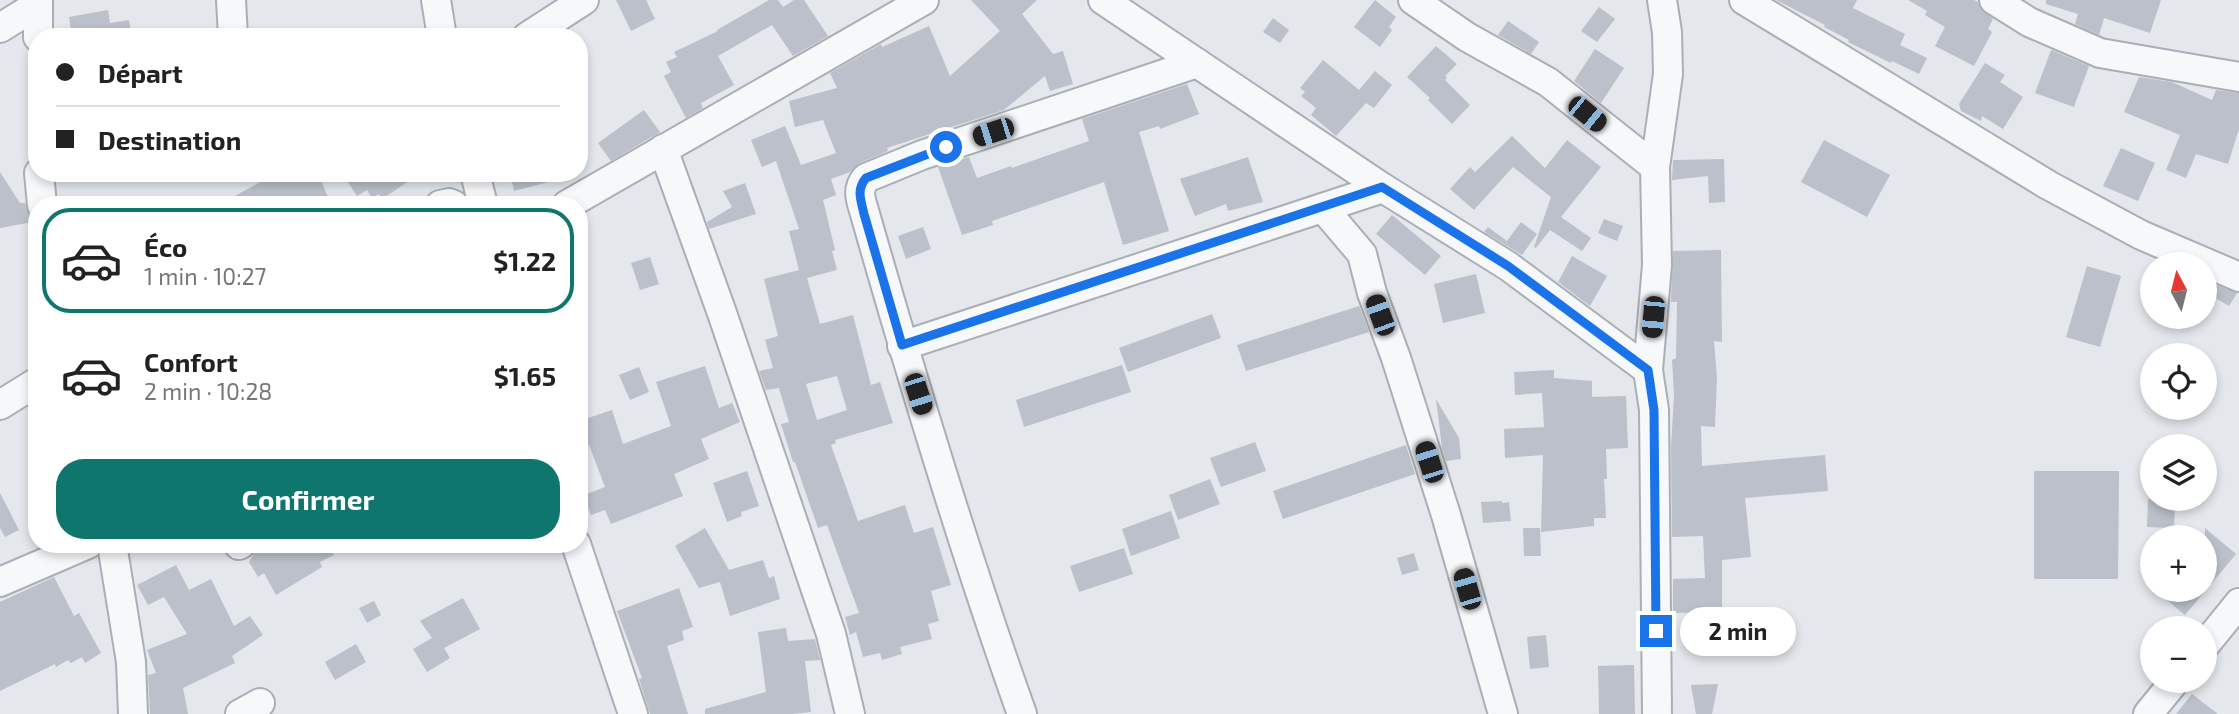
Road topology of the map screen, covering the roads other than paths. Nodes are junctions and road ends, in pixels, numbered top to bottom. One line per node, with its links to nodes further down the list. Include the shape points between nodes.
1 (231, 0): 13 (street)
2 (436, 0): 14 (street)
3 (584, 0): 15 (street)
4 (924, 0): 18 (street)
5 (1103, 0): 16 (street)
6 (1413, 0): 19 (street, via 1467,37 1548,82)
7 (1662, 0): 19 (street, via 1668,74)
8 (1744, 0): 23 (street, via 2048,184 2141,235)
9 (1994, 0): 17 (street, via 2029,22 2100,53)
10 (38, 3): 11 (street); 12 (street)
11 (0, 28)
12 (38, 28)
13 (233, 28)
14 (441, 28)
15 (541, 28)
16 (1197, 63): 20 (street); 24 (street, via 866,178 859,193)
17 (2239, 77)
18 (663, 149): 21 (street); 37 (street, via 831,635)
19 (1655, 167): 25 (street, via 1657,265)
20 (1382, 187): 22 (street); 25 (street, via 1508,266)
21 (582, 196)
22 (1323, 208): 24 (street); 39 (street, via 1362,254 1446,514)
23 (2239, 277)
24 (902, 345): 38 (street)
25 (1648, 370): 40 (street, via 1654,410)
26 (28, 388): 27 (street)
27 (0, 405)
28 (67, 553): 31 (street)
29 (113, 553): 35 (street, via 131,662)
30 (579, 553): 36 (street)
31 (0, 582)
32 (2239, 603): 33 (street)
33 (2217, 630)
34 (2165, 693): 41 (street)
35 (133, 714)
36 (633, 714)
37 (850, 714)
38 (1022, 714)
39 (1503, 714)
40 (1657, 714)
41 (2148, 714)

